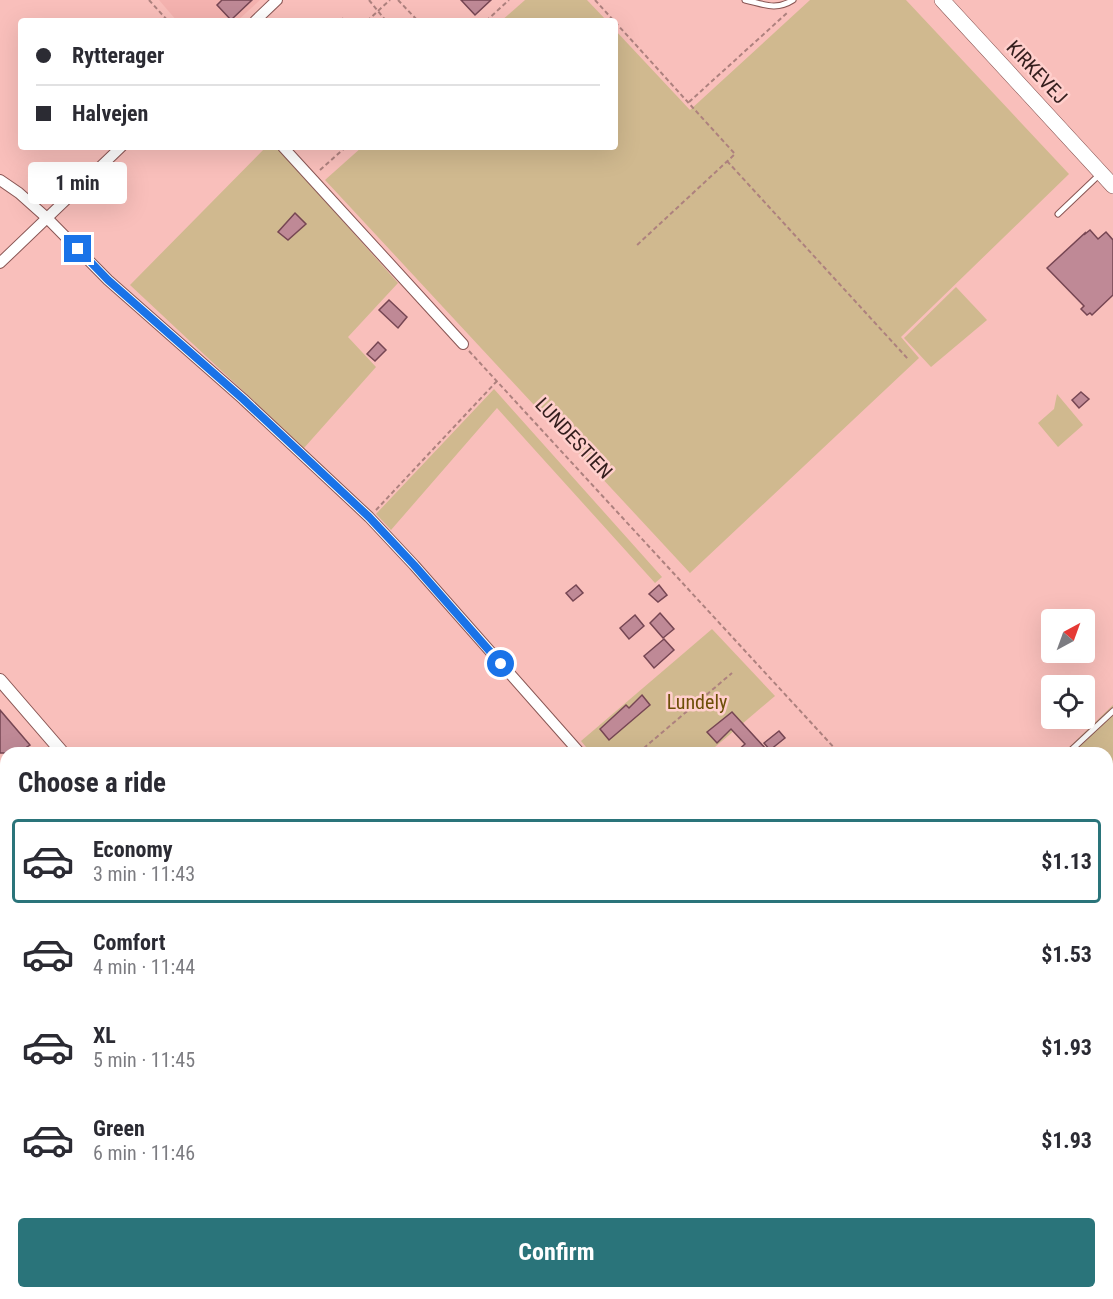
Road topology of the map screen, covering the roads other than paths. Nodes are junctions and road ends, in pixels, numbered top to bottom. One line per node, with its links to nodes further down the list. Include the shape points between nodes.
1 (277, 0): 5 (street)
2 (745, 0): 3 (lane, via 775,7)
3 (793, 0)
4 (942, 0): 8 (main road, KIRKEVEJ)
5 (258, 18)
6 (118, 150): 12 (street)
7 (286, 150): 14 (street)
8 (1101, 173): 10 (main road, KIRKEVEJ); 11 (lane)
9 (0, 180): 12 (street)
10 (1113, 186)
11 (1058, 214)
12 (47, 218): 13 (street); 18 (street, via 108,280 369,517)
13 (0, 263)
14 (463, 344)
15 (0, 680): 17 (street)
16 (1113, 711): 19 (lane)
17 (58, 747)
18 (575, 747)
19 (1074, 747)

